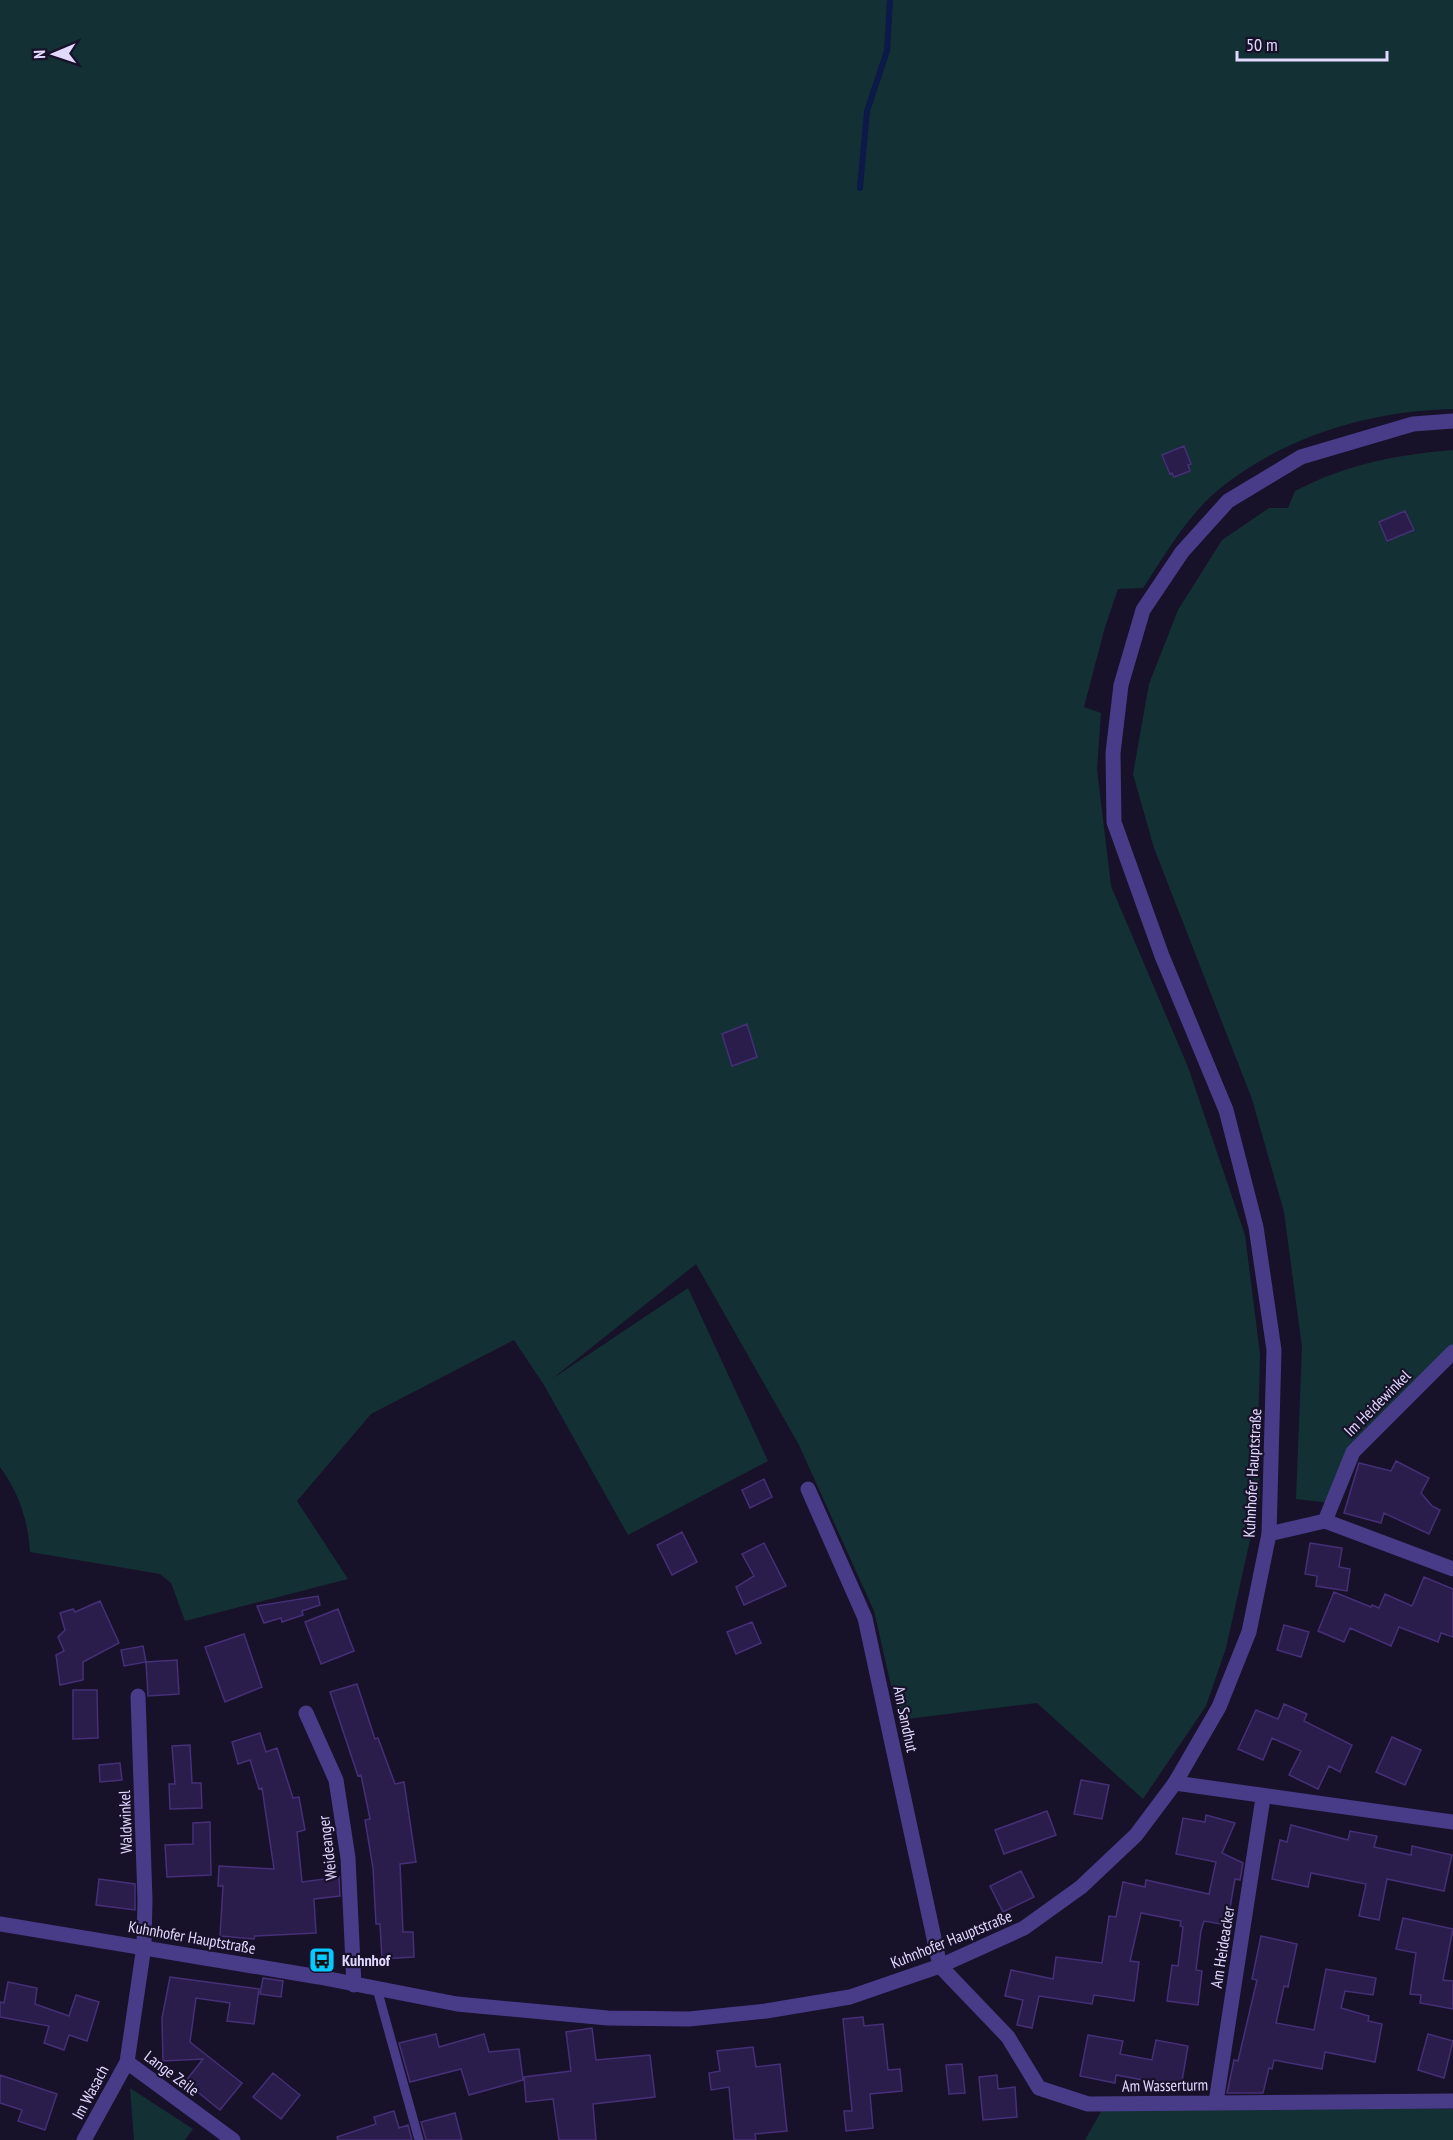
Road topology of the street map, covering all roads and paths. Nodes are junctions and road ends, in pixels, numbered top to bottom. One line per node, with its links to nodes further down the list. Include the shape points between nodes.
1 (1453, 421): 5 (street, Kuhnhofer Hauptstraße, via 1413,424 1301,457 1228,501 1182,552 1143,610 1121,685 1113,753 1114,822 1162,956 1226,1110 1256,1227 1274,1350)
2 (1453, 1352): 4 (street, Im Heidewinkel, via 1353,1452)
3 (808, 1489): 14 (street, Am Sandhut, via 865,1618)
4 (1325, 1521): 5 (street); 6 (street)
5 (1269, 1534): 9 (street, Kuhnhofer Hauptstraße, via 1249,1632 1219,1707)
6 (1453, 1569)
7 (138, 1696): 13 (street, Waldwinkel)
8 (306, 1713): 15 (street, Weideanger, via 336,1780 348,1858)
9 (1175, 1783): 10 (street); 14 (street, Kuhnhofer Hauptstraße, via 1136,1835 1081,1887 1024,1928)
10 (1263, 1798): 11 (street); 19 (street, Am Heideacker)
11 (1453, 1822)
12 (0, 1924): 13 (street, Kuhnhofer Hauptstraße)
13 (144, 1947): 15 (street, Kuhnhofer Hauptstraße); 17 (street, Lange Zeile)
14 (940, 1966): 16 (street, Kuhnhofer Hauptstraße, via 850,1997 689,2019 608,2018 457,2004); 19 (street, Am Wasserturm, via 1008,2037 1039,2088 1088,2104)
15 (354, 1985): 16 (street, Kuhnhofer Hauptstraße)
16 (377, 1989): 22 (lane)
17 (127, 2062): 20 (street, Im Wasach); 21 (street, Lange Zeile)
18 (1453, 2101): 19 (street, Am Wasserturm)
19 (1216, 2102)
20 (84, 2140)
21 (232, 2140)
22 (419, 2140)

